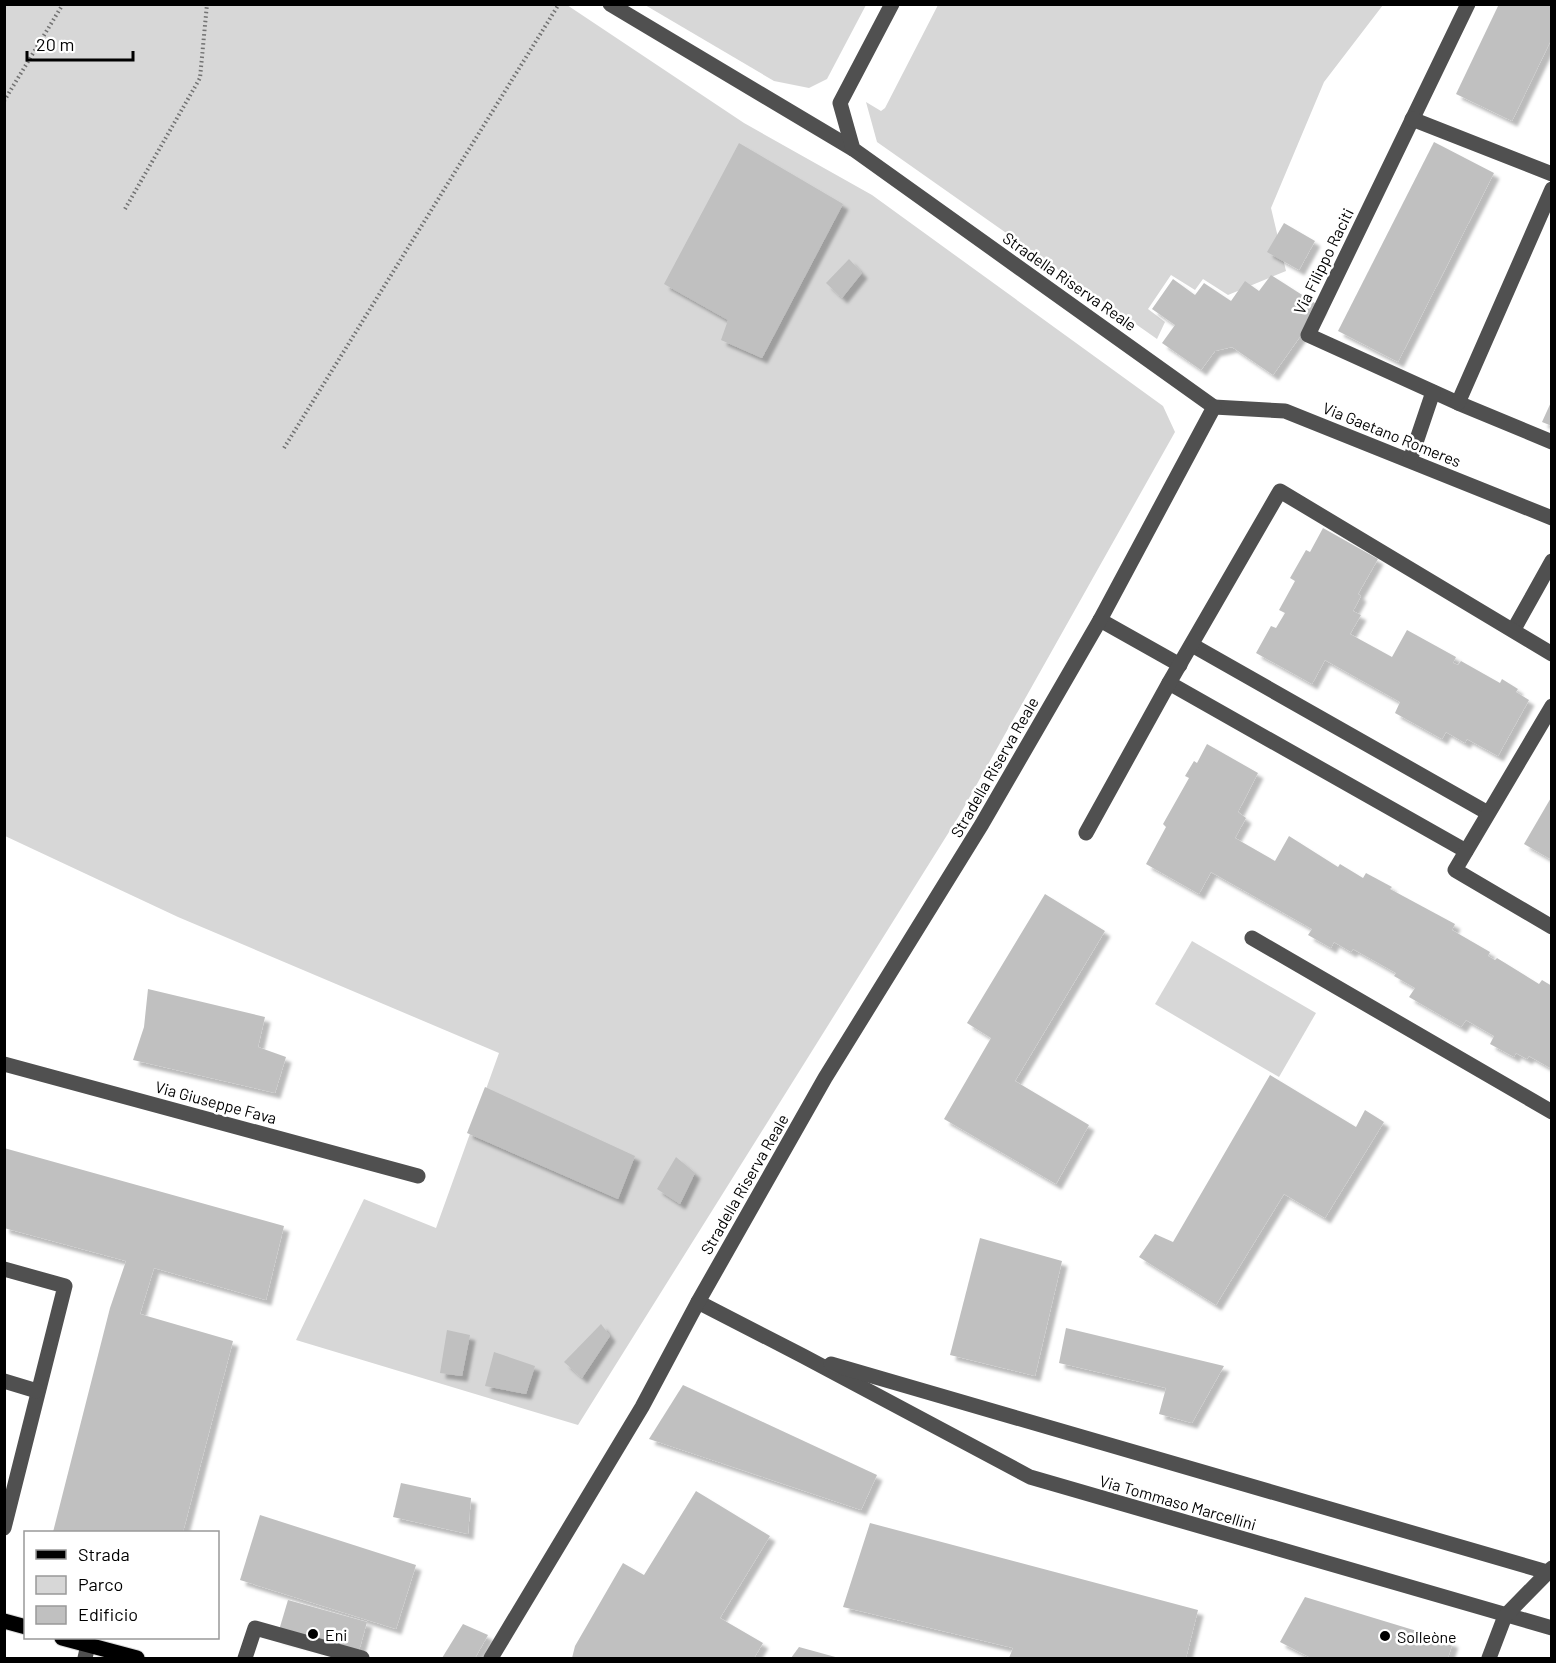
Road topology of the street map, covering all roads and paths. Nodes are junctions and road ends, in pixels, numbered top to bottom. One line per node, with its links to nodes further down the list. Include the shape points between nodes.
1 (63, 4): 7 (path)
2 (207, 4): 12 (path, via 200,78)
3 (559, 4): 17 (path)
4 (610, 4): 9 (street, Stradella Riserva Reale)
5 (892, 4): 9 (street, via 840,103)
6 (1468, 4): 8 (street, Via Filippo Raciti)
7 (4, 101)
8 (1412, 119): 10 (street); 13 (street, Via Filippo Raciti, via 1308,335)
9 (853, 149): 15 (street, Stradella Riserva Reale)
10 (1551, 174)
11 (1551, 189): 14 (street)
12 (124, 209)
13 (1433, 392): 14 (street, Via Filippo Raciti); 18 (street)
14 (1458, 403): 16 (street, Via Filippo Raciti)
15 (1214, 407): 18 (street, Via Gaetano Romeres, via 1285,411); 21 (street, Stradella Riserva Reale)
16 (1551, 442)
17 (284, 448)
18 (1410, 460): 19 (street, Via Gaetano Romeres)
19 (1551, 518)
20 (1551, 561): 22 (street)
21 (1100, 620): 25 (street); 37 (street, Stradella Riserva Reale, via 982,824 825,1078)
22 (1514, 629): 23 (street, via 1280,491); 24 (street)
23 (1192, 645): 25 (street); 28 (street)
24 (1551, 654)
25 (1180, 665): 26 (street)
26 (1169, 684): 29 (street); 30 (street)
27 (1551, 706): 28 (street)
28 (1488, 813): 30 (street)
29 (1086, 833)
30 (1466, 851): 31 (street, via 1455,870)
31 (1551, 927)
32 (1252, 938): 34 (street)
33 (4, 1064): 35 (street, Via Giuseppe Fava)
34 (1551, 1112)
35 (418, 1176)
36 (4, 1269): 41 (street, via 66,1286)
37 (698, 1302): 38 (street, Via Tommaso Marcellini); 52 (street, Stradella Riserva Reale, via 642,1407)
38 (802, 1356): 42 (street, Via Tommaso Marcellini); 43 (street, Via Tommaso Marcellini, via 1030,1477)
39 (4, 1381): 40 (street)
40 (37, 1391)
41 (4, 1528)
42 (1549, 1570): 43 (street, Via Tommaso Marcellini)
43 (1505, 1616): 46 (street); 53 (street)
44 (4, 1621): 45 (main road)
45 (24, 1626)
46 (1551, 1628)
47 (64, 1639): 48 (main road)
48 (87, 1652): 49 (main road)
49 (137, 1659)
50 (245, 1659): 51 (street, via 255,1629)
51 (362, 1659)
52 (490, 1659)
53 (1489, 1659)

